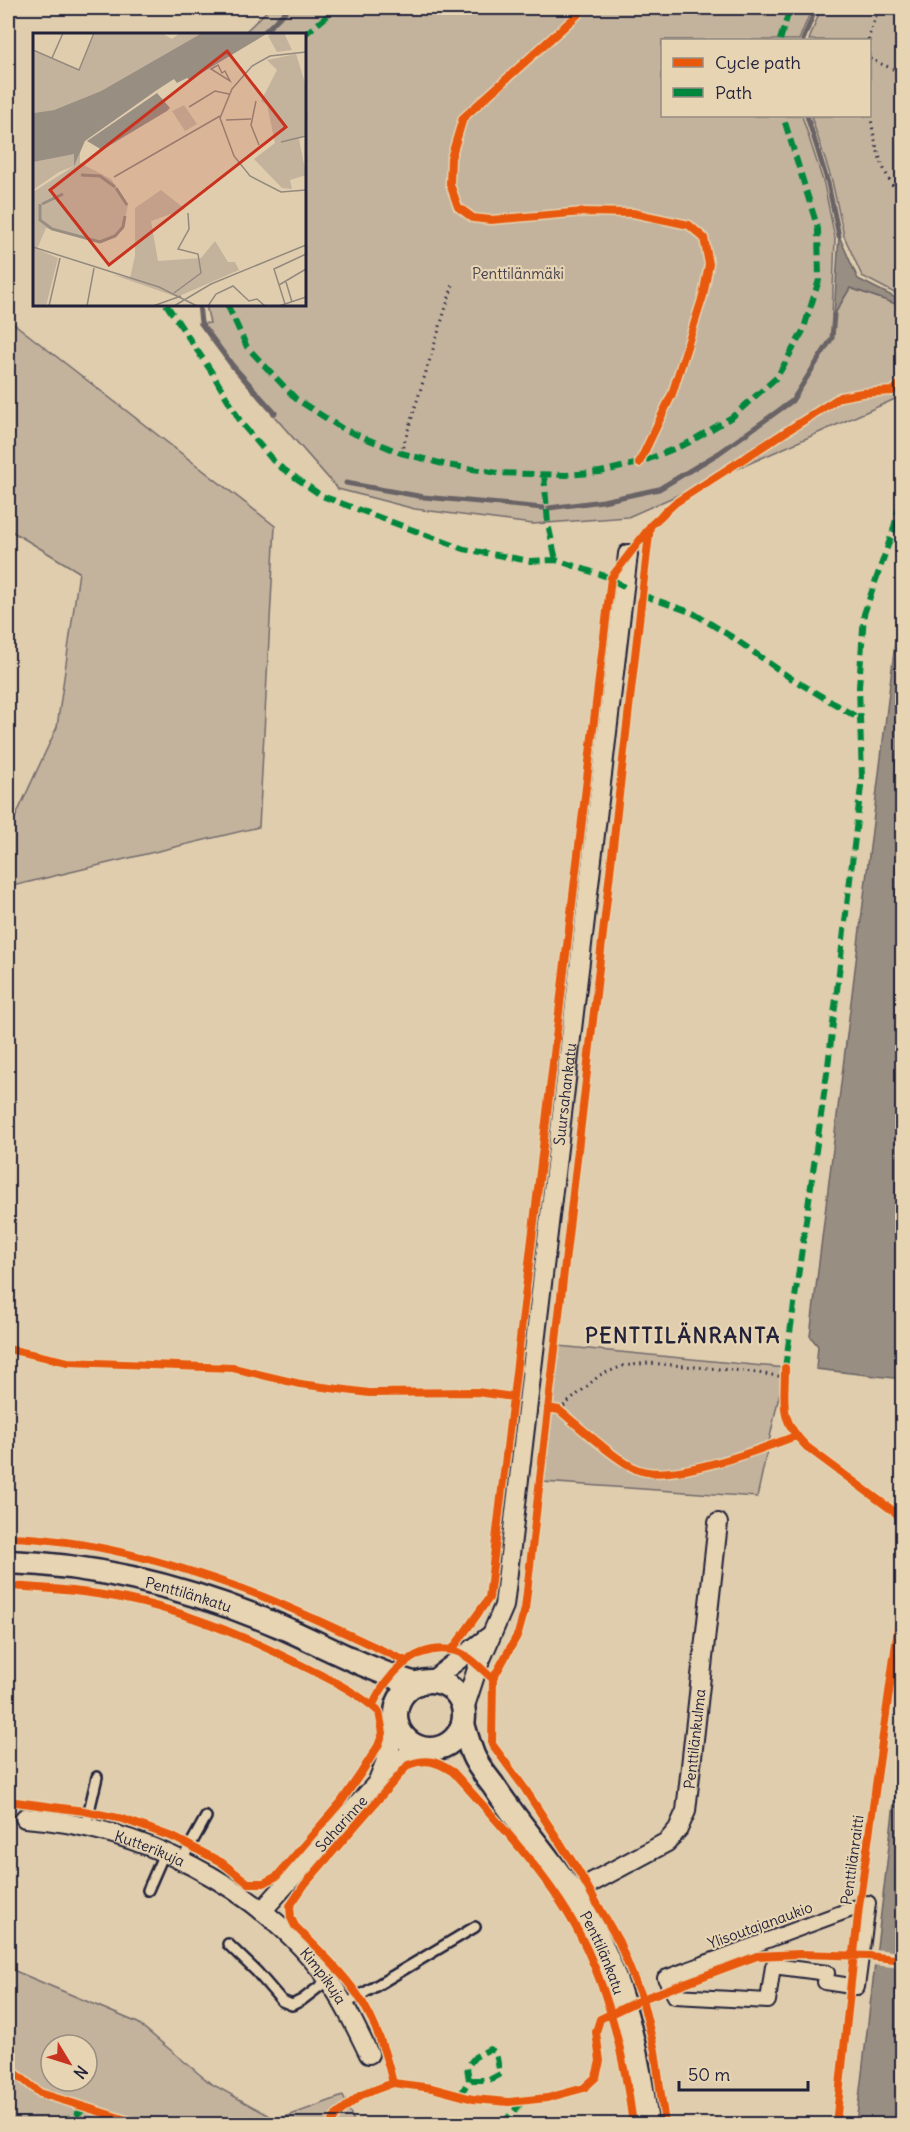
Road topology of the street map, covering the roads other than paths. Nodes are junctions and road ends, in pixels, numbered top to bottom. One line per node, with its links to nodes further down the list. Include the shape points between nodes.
1 (628, 554): 4 (street, Suursahankatu, via 504,1606)
2 (718, 1523): 19 (street, Penttilänkulma, via 686,1811 667,1842)
3 (8, 1562): 5 (street, Penttilänkatu, via 86,1569 177,1590 281,1627)
4 (494, 1632): 6 (street, Suursahankatu, via 465,1657); 8 (street, Suursahankatu, via 478,1666)
5 (359, 1664): 6 (street, Penttilänkatu); 7 (street)
6 (424, 1682): 7 (street, via 404,1693); 8 (street, via 439,1682 452,1689 458,1695)
7 (397, 1714): 9 (street, via 402,1736 414,1746); 11 (street, Saharinne, via 389,1753)
8 (463, 1716): 9 (street, via 460,1731 450,1743); 12 (street, Penttilänkatu, via 474,1756)
9 (429, 1749): 11 (street, via 399,1760); 12 (street, Penttilänkatu, via 463,1764)
10 (97, 1777): 15 (lane)
11 (377, 1783): 20 (street, Saharinne)
12 (504, 1803): 19 (street, Penttilänkatu)
13 (206, 1817): 17 (lane)
14 (25, 1818): 15 (street, Kutterikuja)
15 (85, 1828): 16 (street, Kutterikuja)
16 (165, 1851): 17 (street, Kutterikuja); 18 (lane)
17 (182, 1860): 20 (street, Kutterikuja, via 215,1877)
18 (148, 1890)
19 (574, 1894): 27 (street, Penttilänkatu, via 603,1947 625,2007)
20 (262, 1911): 23 (street, Kimpikuja)
21 (475, 1927): 25 (lane)
22 (228, 1944): 23 (lane, via 282,2001 292,2005)
23 (328, 1980): 25 (street, Kimpikuja)
24 (675, 1996): 24 (street, Ylisoutajanaukio, via 664,1978 868,1903 857,1987 825,1982 827,1973 773,1966 768,2001)
25 (344, 2005): 26 (street, Kimpikuja)
26 (369, 2054)
27 (647, 2124)

